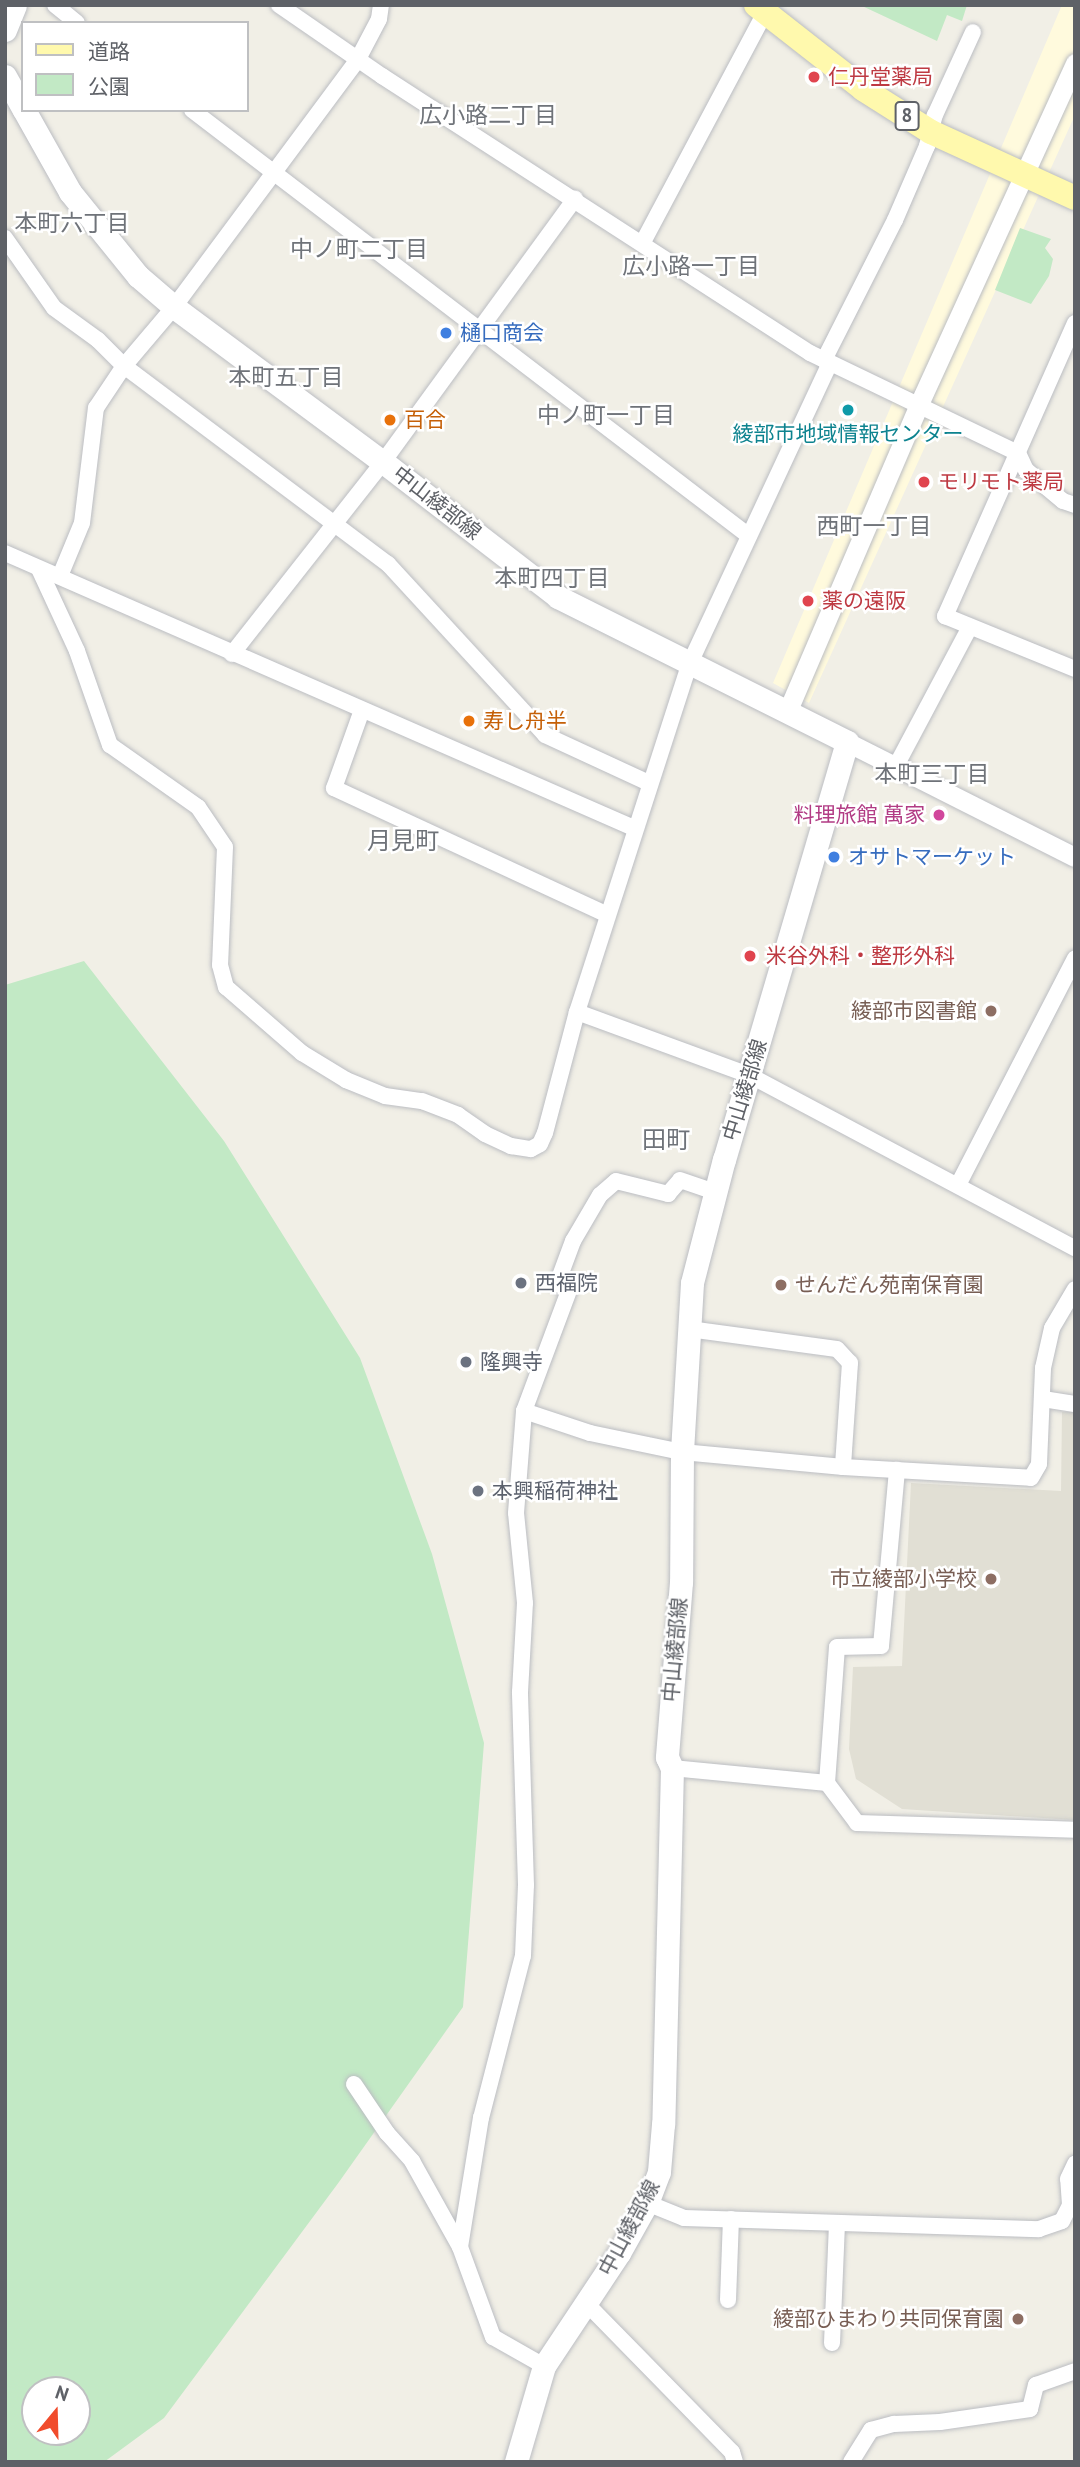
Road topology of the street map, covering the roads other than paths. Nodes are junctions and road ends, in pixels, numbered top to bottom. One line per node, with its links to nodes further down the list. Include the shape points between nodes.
1 (15, 5): 7 (main road)
2 (55, 5): 6 (street)
3 (279, 5): 9 (street)
4 (381, 5): 9 (street, via 379,19)
5 (764, 8): 15 (main road, 8, via 863,89); 21 (street)
6 (75, 21)
7 (5, 30)
8 (973, 32): 15 (street)
9 (358, 59): 16 (street); 19 (street)
10 (1075, 63): 17 (street)
11 (5, 76): 12 (main road, 中山綾部線)
12 (21, 105)
13 (25, 112): 22 (main road, 中山綾部線, via 69,192 138,276)
14 (195, 112): 16 (street)
15 (931, 132): 17 (main road, 8); 25 (street)
16 (274, 173): 22 (street); 24 (street)
17 (1026, 176): 18 (main road, 8); 27 (street)
18 (1075, 198)
19 (575, 199): 21 (street); 24 (street)
20 (5, 238): 26 (street, via 54,308)
21 (643, 242): 25 (street)
22 (174, 307): 26 (street); 29 (main road, 中山綾部線)
23 (1075, 323): 28 (street)
24 (480, 330): 29 (street); 32 (street)
25 (827, 362): 27 (street); 32 (street)
26 (124, 366): 31 (street); 35 (street, via 96,408 82,523)
27 (919, 404): 28 (street); 41 (street)
28 (1017, 453): 30 (street, via 1026,470 1063,501); 36 (street, via 945,616)
29 (383, 462): 31 (street); 38 (main road, 中山綾部線, via 558,597)
30 (1075, 505)
31 (332, 524): 37 (street); 44 (street, via 388,564 545,735)
32 (749, 536): 38 (street)
33 (5, 553): 34 (street)
34 (39, 569): 35 (street); 49 (street, via 77,651 110,746 198,807 225,847 220,965 226,987 302,1053 384,1096 422,1101 458,1115 511,1146 531,1149 545,1133)
35 (60, 576): 37 (street)
36 (970, 627): 39 (street); 43 (street)
37 (232, 653): 40 (street)
38 (690, 663): 41 (main road, 中山綾部線); 44 (street)
39 (1075, 669)
40 (362, 710): 45 (street); 47 (street, via 334,788)
41 (788, 710): 42 (main road, 中山綾部線)
42 (847, 742): 43 (street); 50 (main road, 中山綾部線)
43 (896, 766): 46 (street)
44 (649, 783): 45 (street)
45 (634, 828): 47 (street)
46 (1075, 858)
47 (607, 915): 49 (street)
48 (1075, 958): 51 (street)
49 (577, 1012): 50 (street)
50 (749, 1075): 51 (street); 52 (main road, 中山綾部線)
51 (958, 1185): 53 (street)
52 (715, 1192): 55 (main road, 中山綾部線, via 692,1283); 58 (street, via 680,1180 668,1194 617,1181 600,1195 573,1241 557,1284 570,1288)
53 (1075, 1248)
54 (1075, 1289): 56 (street, via 1052,1328 1043,1368)
55 (689, 1329): 59 (main road, 中山綾部線); 60 (street, via 837,1349 850,1363)
56 (1043, 1399): 57 (street); 61 (street, via 1039,1464 1031,1478)
57 (1075, 1404)
58 (524, 1411): 59 (street, via 590,1433); 70 (street, via 516,1513 524,1603 520,1692 527,1885 523,1956 481,2118)
59 (681, 1452): 60 (street); 62 (main road, 中山綾部線, via 681,1582 667,1757)
60 (843, 1467): 61 (street)
61 (897, 1471): 63 (street, via 881,1646 837,1647)
62 (672, 1768): 63 (street); 67 (main road, 中山綾部線, via 663,2124 659,2172)
63 (827, 1783): 64 (street, via 857,1823)
64 (1075, 1830)
65 (354, 2084): 70 (street, via 412,2161)
66 (1075, 2164): 69 (street, via 1068,2179 1070,2205 1062,2221 1039,2229)
67 (647, 2203): 68 (street, via 684,2218); 72 (main road, 中山綾部線)
68 (731, 2219): 69 (street); 71 (street)
69 (837, 2223): 73 (street)
70 (460, 2247): 74 (street, via 492,2337)
71 (728, 2300)
72 (586, 2303): 74 (main road, 中山綾部線); 77 (street, via 732,2452)
73 (832, 2343)
74 (544, 2366): 76 (main road, 中山綾部線)
75 (1075, 2371): 78 (street, via 1036,2385 1030,2409 871,2430)
76 (516, 2462)
77 (734, 2462)
78 (851, 2462)

